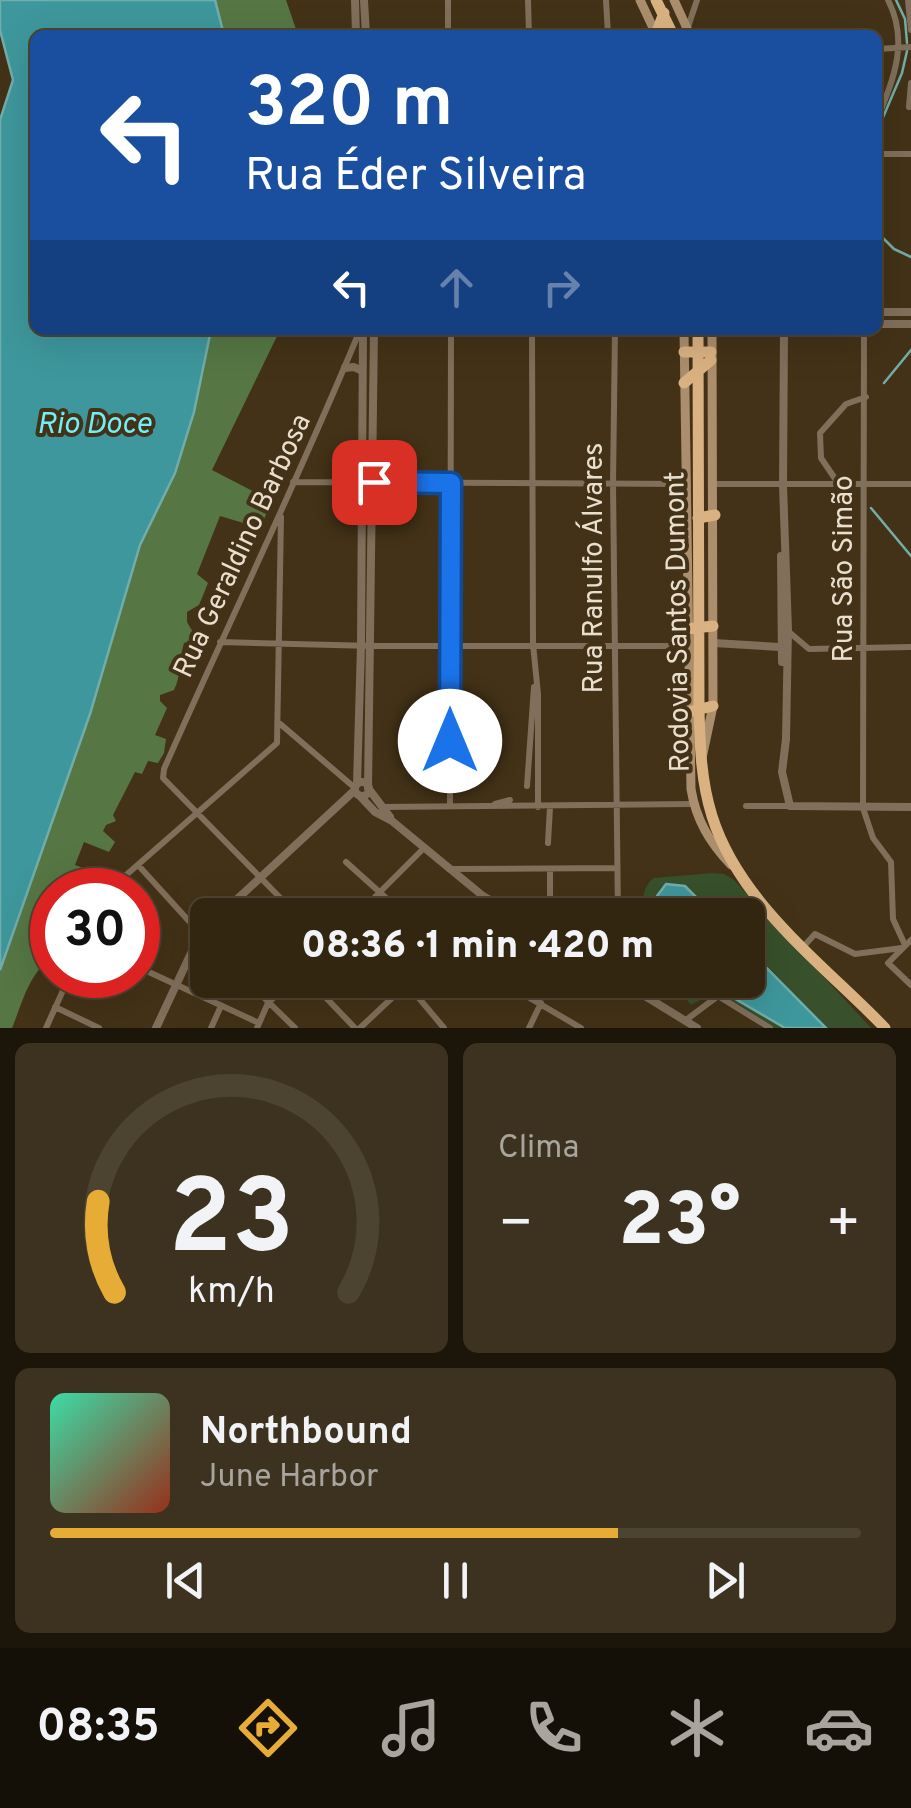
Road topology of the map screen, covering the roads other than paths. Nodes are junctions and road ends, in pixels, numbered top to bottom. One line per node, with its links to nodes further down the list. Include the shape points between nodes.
1 (355, 0): 13 (street)
2 (364, 0): 14 (street)
3 (448, 0): 15 (street)
4 (528, 0): 16 (street)
5 (606, 0): 17 (street)
6 (640, 0): 18 (main road)
7 (656, 0): 12 (highway)
8 (674, 0): 21 (main road)
9 (697, 0): 22 (street)
10 (888, 0): 25 (street)
11 (908, 0): 23 (street)
12 (664, 13): 19 (highway); 20 (highway)
13 (356, 30)
14 (366, 30)
15 (448, 30)
16 (529, 30)
17 (608, 30)
18 (655, 30)
19 (658, 30)
20 (671, 30)
21 (688, 30)
22 (690, 30)
23 (911, 30)
24 (882, 48): 25 (street)
25 (900, 48): 26 (street); 29 (street)
26 (911, 48)
27 (911, 84): 30 (street)
28 (882, 93): 29 (street)
29 (888, 93): 31 (street)
30 (910, 107)
31 (882, 108)
32 (882, 154): 33 (street)
33 (911, 154)
34 (882, 312): 35 (street)
35 (911, 312)
36 (882, 324): 37 (street)
37 (911, 324)
38 (360, 335): 51 (street, Rua Geraldino Barbosa)
39 (362, 335): 53 (street)
40 (374, 335): 62 (street)
41 (450, 335): 63 (street)
42 (532, 335): 64 (street)
43 (615, 335): 65 (street, Rua Ranulfo Álvares)
44 (684, 335): 49 (main road)
45 (700, 335): 50 (highway)
46 (711, 335): 50 (main road)
47 (784, 335): 70 (street)
48 (864, 335): 55 (street, Rua São Simão)
49 (684, 352): 50 (highway); 54 (main road)
50 (707, 355): 52 (highway); 66 (main road)
51 (345, 368): 53 (street); 60 (street, Rua Geraldino Barbosa)
52 (698, 370): 54 (highway); 57 (highway, Rodovia Santos Dumont)
53 (362, 372): 61 (street)
54 (684, 383): 56 (main road)
55 (866, 397): 67 (street, via 846,404 820,433 821,458); 68 (street, Rua São Simão)
56 (684, 415): 57 (highway); 59 (main road)
57 (698, 415): 58 (highway, Rodovia Santos Dumont)
58 (699, 472): 59 (highway); 74 (highway, Rodovia Santos Dumont)
59 (685, 478): 65 (street); 76 (main road)
60 (294, 482): 61 (street); 71 (street, Rua Geraldino Barbosa)
61 (361, 482): 62 (street); 84 (street)
62 (374, 482): 63 (street); 85 (street)
63 (451, 483): 64 (street); 82 (street)
64 (533, 484): 65 (street); 81 (street)
65 (613, 484): 83 (street, Rua Ranulfo Álvares)
66 (714, 484): 70 (street); 72 (main road)
67 (838, 484): 68 (street); 70 (street)
68 (863, 484): 69 (street); 89 (street, Rua São Simão)
69 (911, 484)
70 (783, 486): 73 (street)
71 (281, 512): 78 (street, Rua Geraldino Barbosa); 80 (street)
72 (715, 515): 74 (highway); 75 (main road)
73 (785, 516): 77 (street); 88 (street)
74 (698, 518): 76 (highway, Rodovia Santos Dumont)
75 (714, 626): 76 (highway); 79 (main road)
76 (693, 629): 86 (main road); 93 (highway, Rodovia Santos Dumont)
77 (788, 630): 89 (street, via 810,649); 91 (street)
78 (220, 642): 80 (street); 113 (street, Rua Geraldino Barbosa, via 164,769 164,778)
79 (714, 643): 88 (street); 92 (main road)
80 (280, 644): 84 (street); 96 (street)
81 (533, 644): 82 (street); 83 (street); 90 (street)
82 (450, 645): 85 (street); 105 (street)
83 (614, 645): 86 (street); 103 (street, Rua Ranulfo Álvares)
84 (361, 646): 85 (street); 94 (street)
85 (372, 646): 95 (street)
86 (686, 646): 93 (main road)
87 (911, 646): 89 (street)
88 (780, 647): 91 (street)
89 (864, 647): 111 (street, Rua São Simão)
90 (535, 680): 98 (street); 109 (street)
91 (787, 691): 108 (street, via 782,772)
92 (713, 706): 93 (highway); 97 (main road)
93 (693, 711): 97 (highway, Rodovia Santos Dumont); 102 (main road)
94 (359, 720): 95 (street); 100 (street)
95 (372, 720): 99 (street)
96 (278, 722): 100 (street); 113 (street, via 272,750)
97 (701, 760): 123 (highway, Rodovia Santos Dumont, via 712,815)
98 (527, 786)
99 (368, 788): 100 (street, via 363,782); 104 (street)
100 (356, 789): 114 (street); 124 (street)
101 (510, 800): 106 (street)
102 (693, 804): 103 (street); 123 (main road, via 716,850)
103 (616, 805): 110 (street); 120 (street, Rua Ranulfo Álvares)
104 (382, 806): 105 (street); 114 (street)
105 (450, 806): 106 (street)
106 (478, 806): 109 (street)
107 (746, 806): 108 (street)
108 (790, 806): 111 (street)
109 (538, 807): 110 (street)
110 (550, 808): 115 (street)
111 (863, 808): 112 (street); 135 (street, via 891,862 893,918)
112 (911, 808)
113 (197, 814): 118 (street); 124 (street)
114 (392, 821): 116 (street)
115 (548, 843)
116 (424, 849): 121 (street); 125 (street)
117 (346, 862): 125 (street)
118 (138, 865): 119 (street); 134 (street)
119 (135, 868)
120 (617, 868): 122 (street); 133 (street, Rua Ranulfo Álvares)
121 (448, 869): 122 (street); 126 (street)
122 (550, 870): 132 (street)
123 (740, 874): 136 (highway, Rodovia Santos Dumont)
124 (259, 878): 127 (street); 128 (street)
125 (379, 892): 129 (street); 130 (street)
126 (482, 896): 131 (street)
127 (238, 898)
128 (279, 898)
129 (373, 898)
130 (386, 898)
131 (485, 898)
132 (550, 898)
133 (618, 898)
134 (190, 917)
135 (906, 945): 136 (street, via 856,954 815,934); 140 (street, via 888,962)
136 (804, 947): 168 (highway, Rodovia Santos Dumont)
137 (190, 957): 141 (street)
138 (911, 969): 140 (street)
139 (160, 978): 141 (street)
140 (903, 978): 142 (street)
141 (175, 985): 153 (street); 159 (street)
142 (911, 985)
143 (59, 998): 154 (street)
144 (264, 998): 151 (street)
145 (272, 998): 151 (street)
146 (391, 998): 162 (street)
147 (421, 998): 163 (street)
148 (532, 998): 152 (street)
149 (650, 998): 155 (street)
150 (329, 1000): 162 (street)
151 (268, 1002): 156 (street); 161 (street)
152 (541, 1003): 164 (street); 165 (street)
153 (221, 1006): 156 (street); 160 (street)
154 (55, 1007): 157 (street); 158 (street)
155 (686, 1020): 166 (street); 167 (street, via 718,996)
156 (258, 1026)
157 (46, 1028)
158 (99, 1028)
159 (156, 1028)
160 (212, 1028)
161 (295, 1028)
162 (358, 1028)
163 (444, 1028)
164 (528, 1028)
165 (582, 1028)
166 (697, 1028)
167 (770, 1028)
168 (885, 1028)

